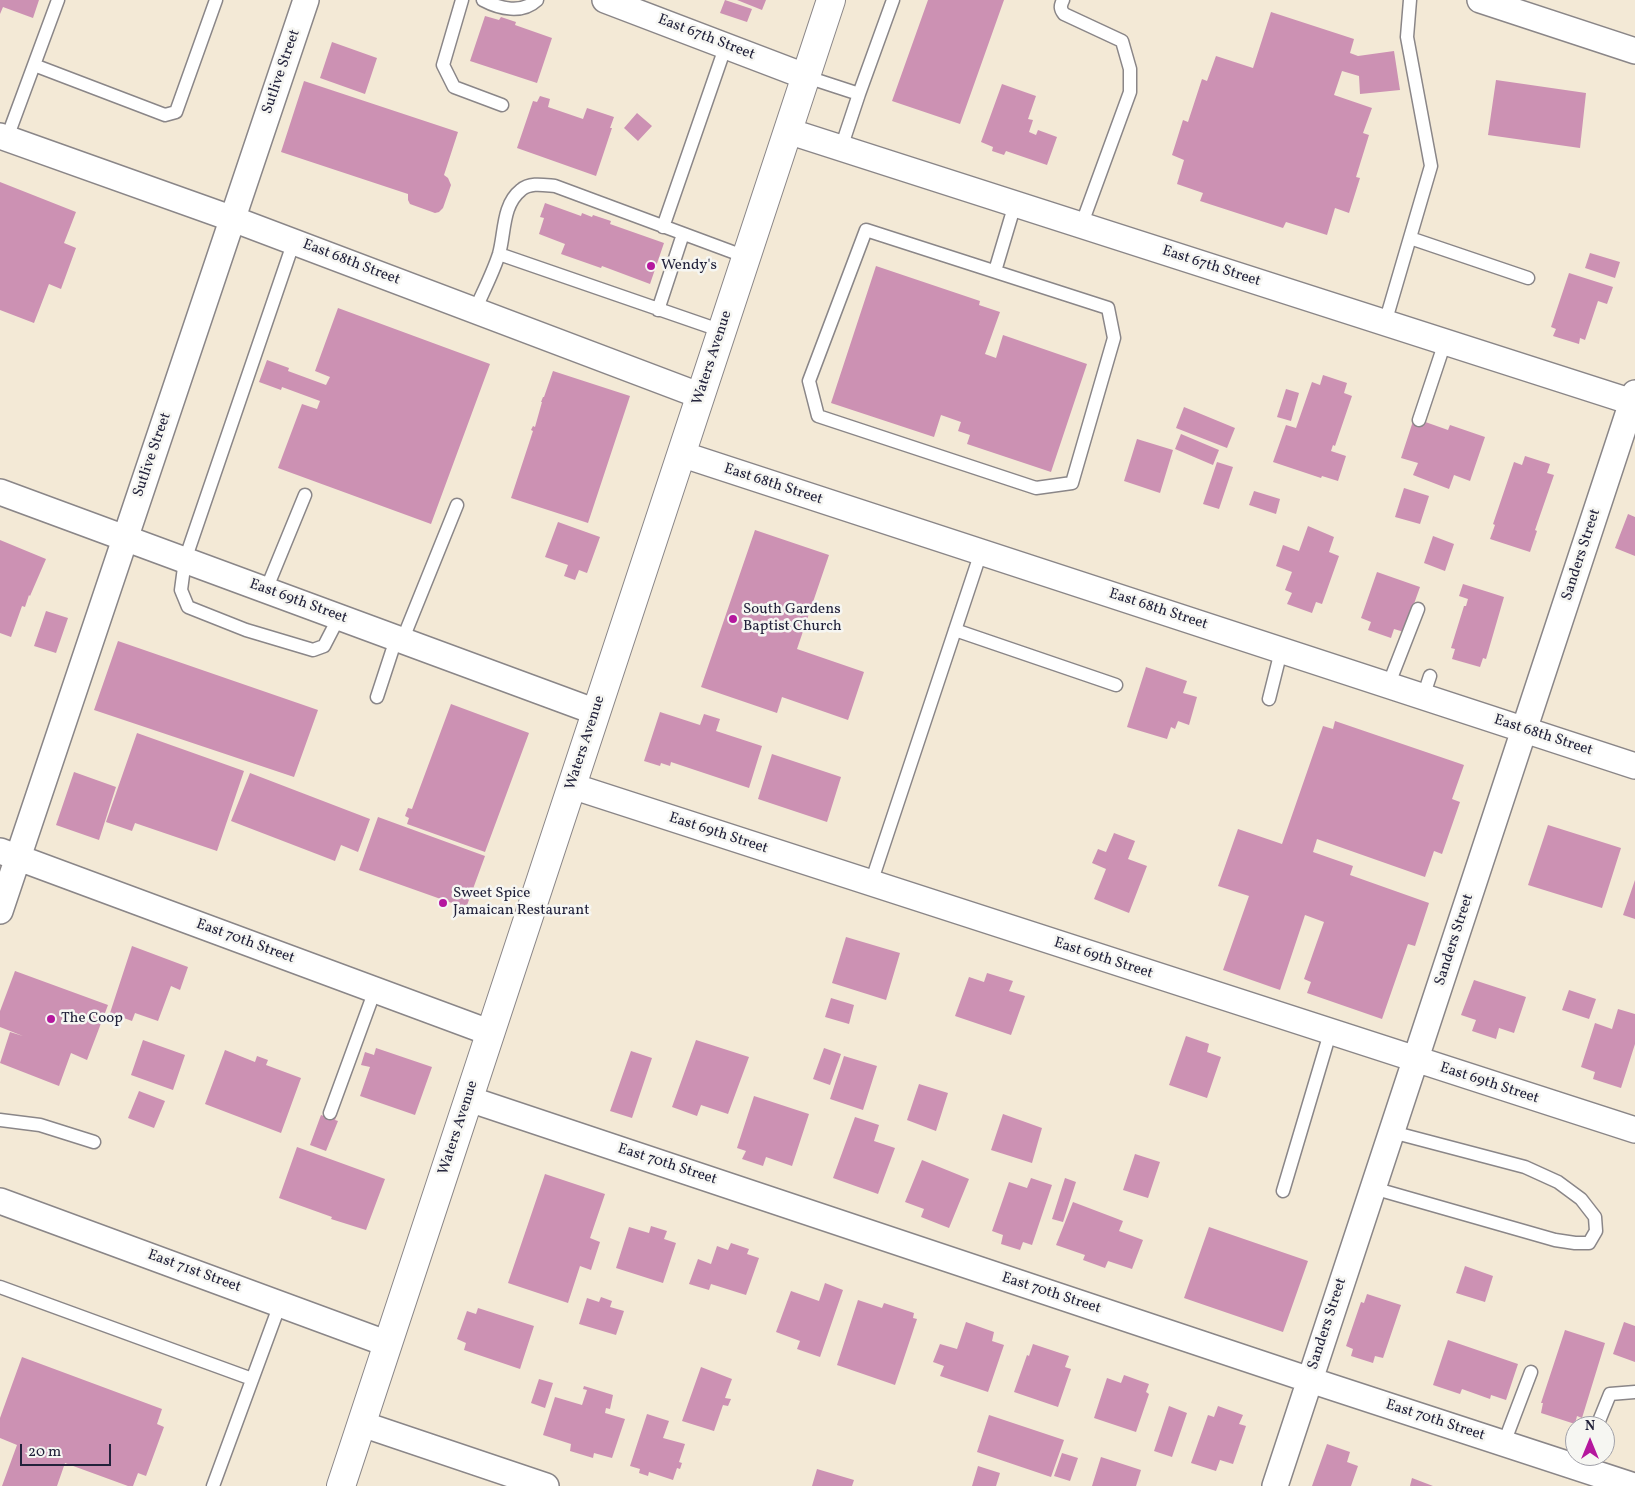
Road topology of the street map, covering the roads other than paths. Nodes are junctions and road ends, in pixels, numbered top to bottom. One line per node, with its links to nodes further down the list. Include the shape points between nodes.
1 (58, 0): 15 (lane)
2 (216, 0): 15 (lane, via 176,112 165,115)
3 (306, 0): 23 (street, Sutlive Street)
4 (462, 0): 18 (lane, via 443,65 454,87)
5 (483, 0): 6 (lane, via 507,9 523,9)
6 (537, 0)
7 (605, 0): 13 (street, East 67th Street)
8 (831, 0): 16 (main road, Waters Avenue)
9 (893, 0): 17 (lane)
10 (1063, 0): 24 (lane, via 1060,6 1064,14 1122,41 1130,69 1130,92)
11 (1410, 0): 27 (lane, via 1407,37 1431,166)
12 (1480, 0): 14 (street)
13 (726, 45): 16 (street, East 67th Street); 25 (lane)
14 (1635, 51)
15 (34, 66): 20 (lane)
16 (807, 77): 17 (lane); 19 (main road, Waters Avenue)
17 (859, 94): 21 (lane)
18 (502, 105)
19 (788, 131): 21 (street, East 67th Street); 30 (main road, Waters Avenue)
20 (3, 137): 23 (street, East 68th Street)
21 (841, 148): 22 (street, East 67th Street)
22 (1015, 204): 24 (street, East 67th Street); 31 (lane)
23 (233, 219): 28 (street, East 68th Street); 45 (street, Sutlive Street)
24 (1081, 226): 35 (street, East 67th Street)
25 (663, 227): 26 (lane); 29 (lane, via 554,186 533,185 522,189 506,213)
26 (683, 234): 30 (lane); 34 (lane)
27 (1410, 238): 32 (lane); 35 (lane)
28 (294, 242): 33 (street, East 68th Street); 47 (lane)
29 (499, 254): 33 (lane); 34 (lane)
30 (746, 257): 36 (main road, Waters Avenue)
31 (995, 271): 31 (lane, via 1108,308 1114,338 1072,483 1036,488 818,416 809,381 866,230)
32 (1528, 278)
33 (475, 310): 38 (street, East 68th Street)
34 (658, 310): 36 (lane)
35 (1385, 323): 37 (street, East 67th Street)
36 (722, 331): 38 (main road, Waters Avenue)
37 (1446, 342): 39 (street, East 67th Street); 40 (lane)
38 (701, 396): 41 (main road, Waters Avenue)
39 (1634, 400): 59 (street, Sanders Street)
40 (1419, 420)
41 (681, 454): 46 (street, East 68th Street); 58 (main road, Waters Avenue)
42 (0, 492): 45 (street, East 69th Street)
43 (305, 494): 48 (lane)
44 (457, 505): 52 (lane)
45 (126, 539): 47 (street, East 69th Street); 62 (street, Sutlive Street)
46 (980, 552): 51 (lane); 53 (street, East 68th Street)
47 (185, 560): 48 (street, East 69th Street); 50 (lane, via 181,590 188,607 246,630 313,650 324,646)
48 (266, 590): 50 (street, East 69th Street)
49 (1418, 609): 55 (lane)
50 (339, 617): 52 (street, East 69th Street)
51 (955, 630): 54 (lane); 63 (lane)
52 (399, 640): 56 (lane); 58 (street, East 69th Street)
53 (1281, 651): 55 (street, East 68th Street); 57 (lane)
54 (1116, 685)
55 (1388, 686): 59 (street, East 68th Street, via 1426,686)
56 (377, 697)
57 (1269, 699)
58 (596, 712): 61 (main road, Waters Avenue)
59 (1524, 730): 60 (street, East 68th Street); 68 (street, Sanders Street)
60 (1635, 766)
61 (572, 786): 63 (street, East 69th Street); 66 (main road, Waters Avenue)
62 (9, 854): 64 (street, Sutlive Street); 65 (street, East 70th Street)
63 (871, 883): 67 (street, East 69th Street)
64 (0, 911)
65 (375, 990): 66 (street, East 70th Street); 70 (lane)
66 (491, 1033): 69 (main road, Waters Avenue)
67 (1330, 1033): 68 (street, East 69th Street); 76 (lane)
68 (1415, 1060): 72 (street, East 69th Street); 73 (street, Sanders Street)
69 (468, 1099): 80 (main road, Waters Avenue); 83 (street, East 70th Street)
70 (330, 1113)
71 (0, 1120): 74 (lane, via 40,1126)
72 (1635, 1130)
73 (1392, 1132): 75 (street, Sanders Street); 75 (lane, via 1524,1167 1558,1182 1581,1199 1595,1217 1596,1232 1589,1243 1555,1240)
74 (94, 1142)
75 (1373, 1188): 83 (street, Sanders Street)
76 (1282, 1191)
77 (1, 1203): 79 (street, East 71st Street)
78 (0, 1287): 82 (lane)
79 (280, 1304): 80 (street, East 71st Street); 82 (lane)
80 (388, 1344): 86 (main road, Waters Avenue)
81 (1531, 1372): 87 (lane)
82 (252, 1379): 90 (lane)
83 (1310, 1380): 87 (street, East 70th Street); 93 (street, Sanders Street)
84 (1635, 1392): 85 (lane, via 1610,1394)
85 (1601, 1416)
86 (362, 1424): 91 (main road, Waters Avenue); 92 (street)
87 (1504, 1444): 88 (street, East 70th Street)
88 (1565, 1458)
89 (1591, 1466): 94 (street, East 70th Street)
90 (213, 1486)
91 (341, 1486)
92 (546, 1486)
93 (1275, 1486)
94 (1634, 1486)

